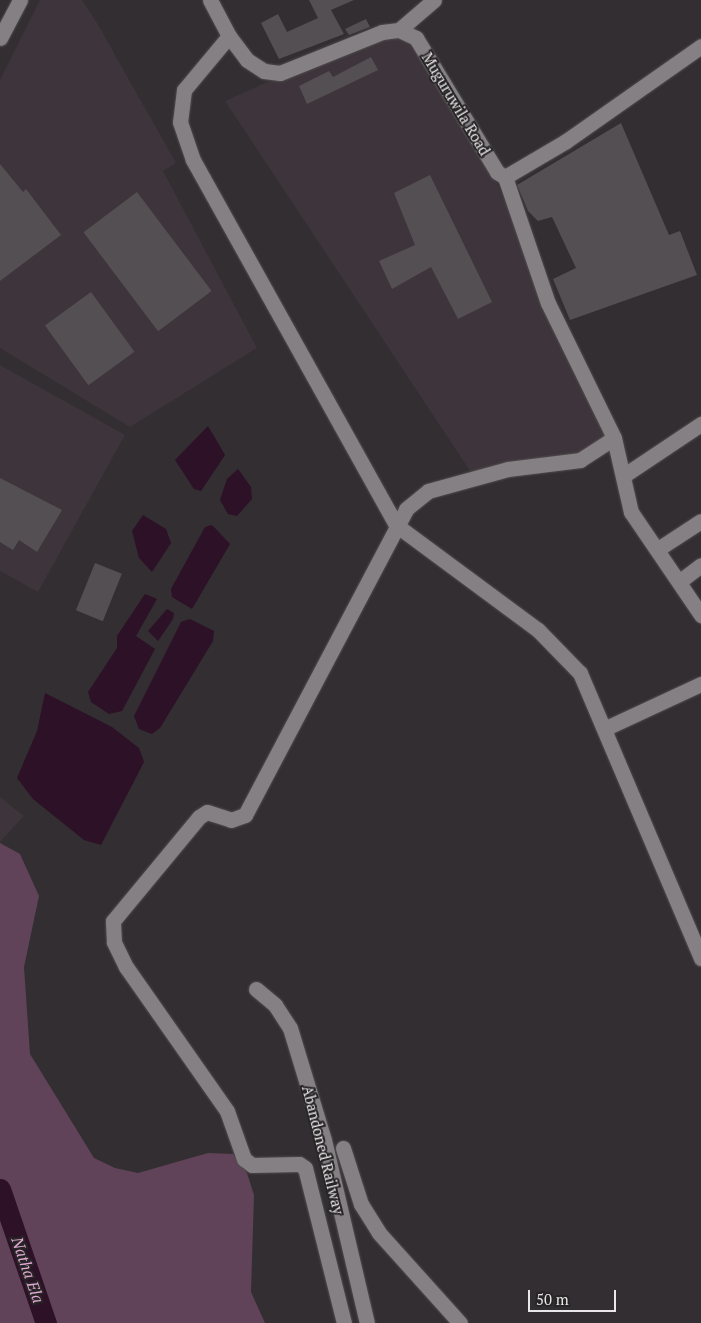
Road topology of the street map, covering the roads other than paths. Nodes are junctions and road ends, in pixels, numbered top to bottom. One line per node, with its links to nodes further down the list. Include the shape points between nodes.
1 (20, 0): 6 (street)
2 (210, 0): 5 (street)
3 (434, 0): 4 (street)
4 (400, 30): 5 (street, via 382,32 280,74 264,70 247,60); 8 (street, Muguruwila Road, via 416,38 497,172)
5 (229, 36): 13 (street, via 184,90 180,122 193,160)
6 (0, 38)
7 (701, 46): 8 (street, via 574,136)
8 (505, 177): 10 (street, via 548,303)
9 (701, 424): 11 (street)
10 (614, 438): 11 (street); 13 (street, via 580,460 508,469 428,491 406,508)
11 (623, 476): 14 (street, via 639,529)
12 (701, 521): 14 (street)
13 (396, 525): 19 (street, via 538,630 580,674); 23 (street, via 245,815 231,820 207,812 200,817 113,921 111,930 126,968 227,1111 244,1159 252,1165 299,1164 305,1168)
14 (658, 549): 16 (street)
15 (701, 565): 16 (street)
16 (680, 581): 17 (street)
17 (701, 614)
18 (701, 684): 19 (street)
19 (606, 728): 20 (street)
20 (701, 958)
21 (256, 989): 24 (street, Abandoned Railway, via 275,1005 290,1028 324,1140)
22 (343, 1148): 25 (street, via 361,1204 379,1233)
23 (344, 1323)
24 (367, 1323)
25 (460, 1323)

